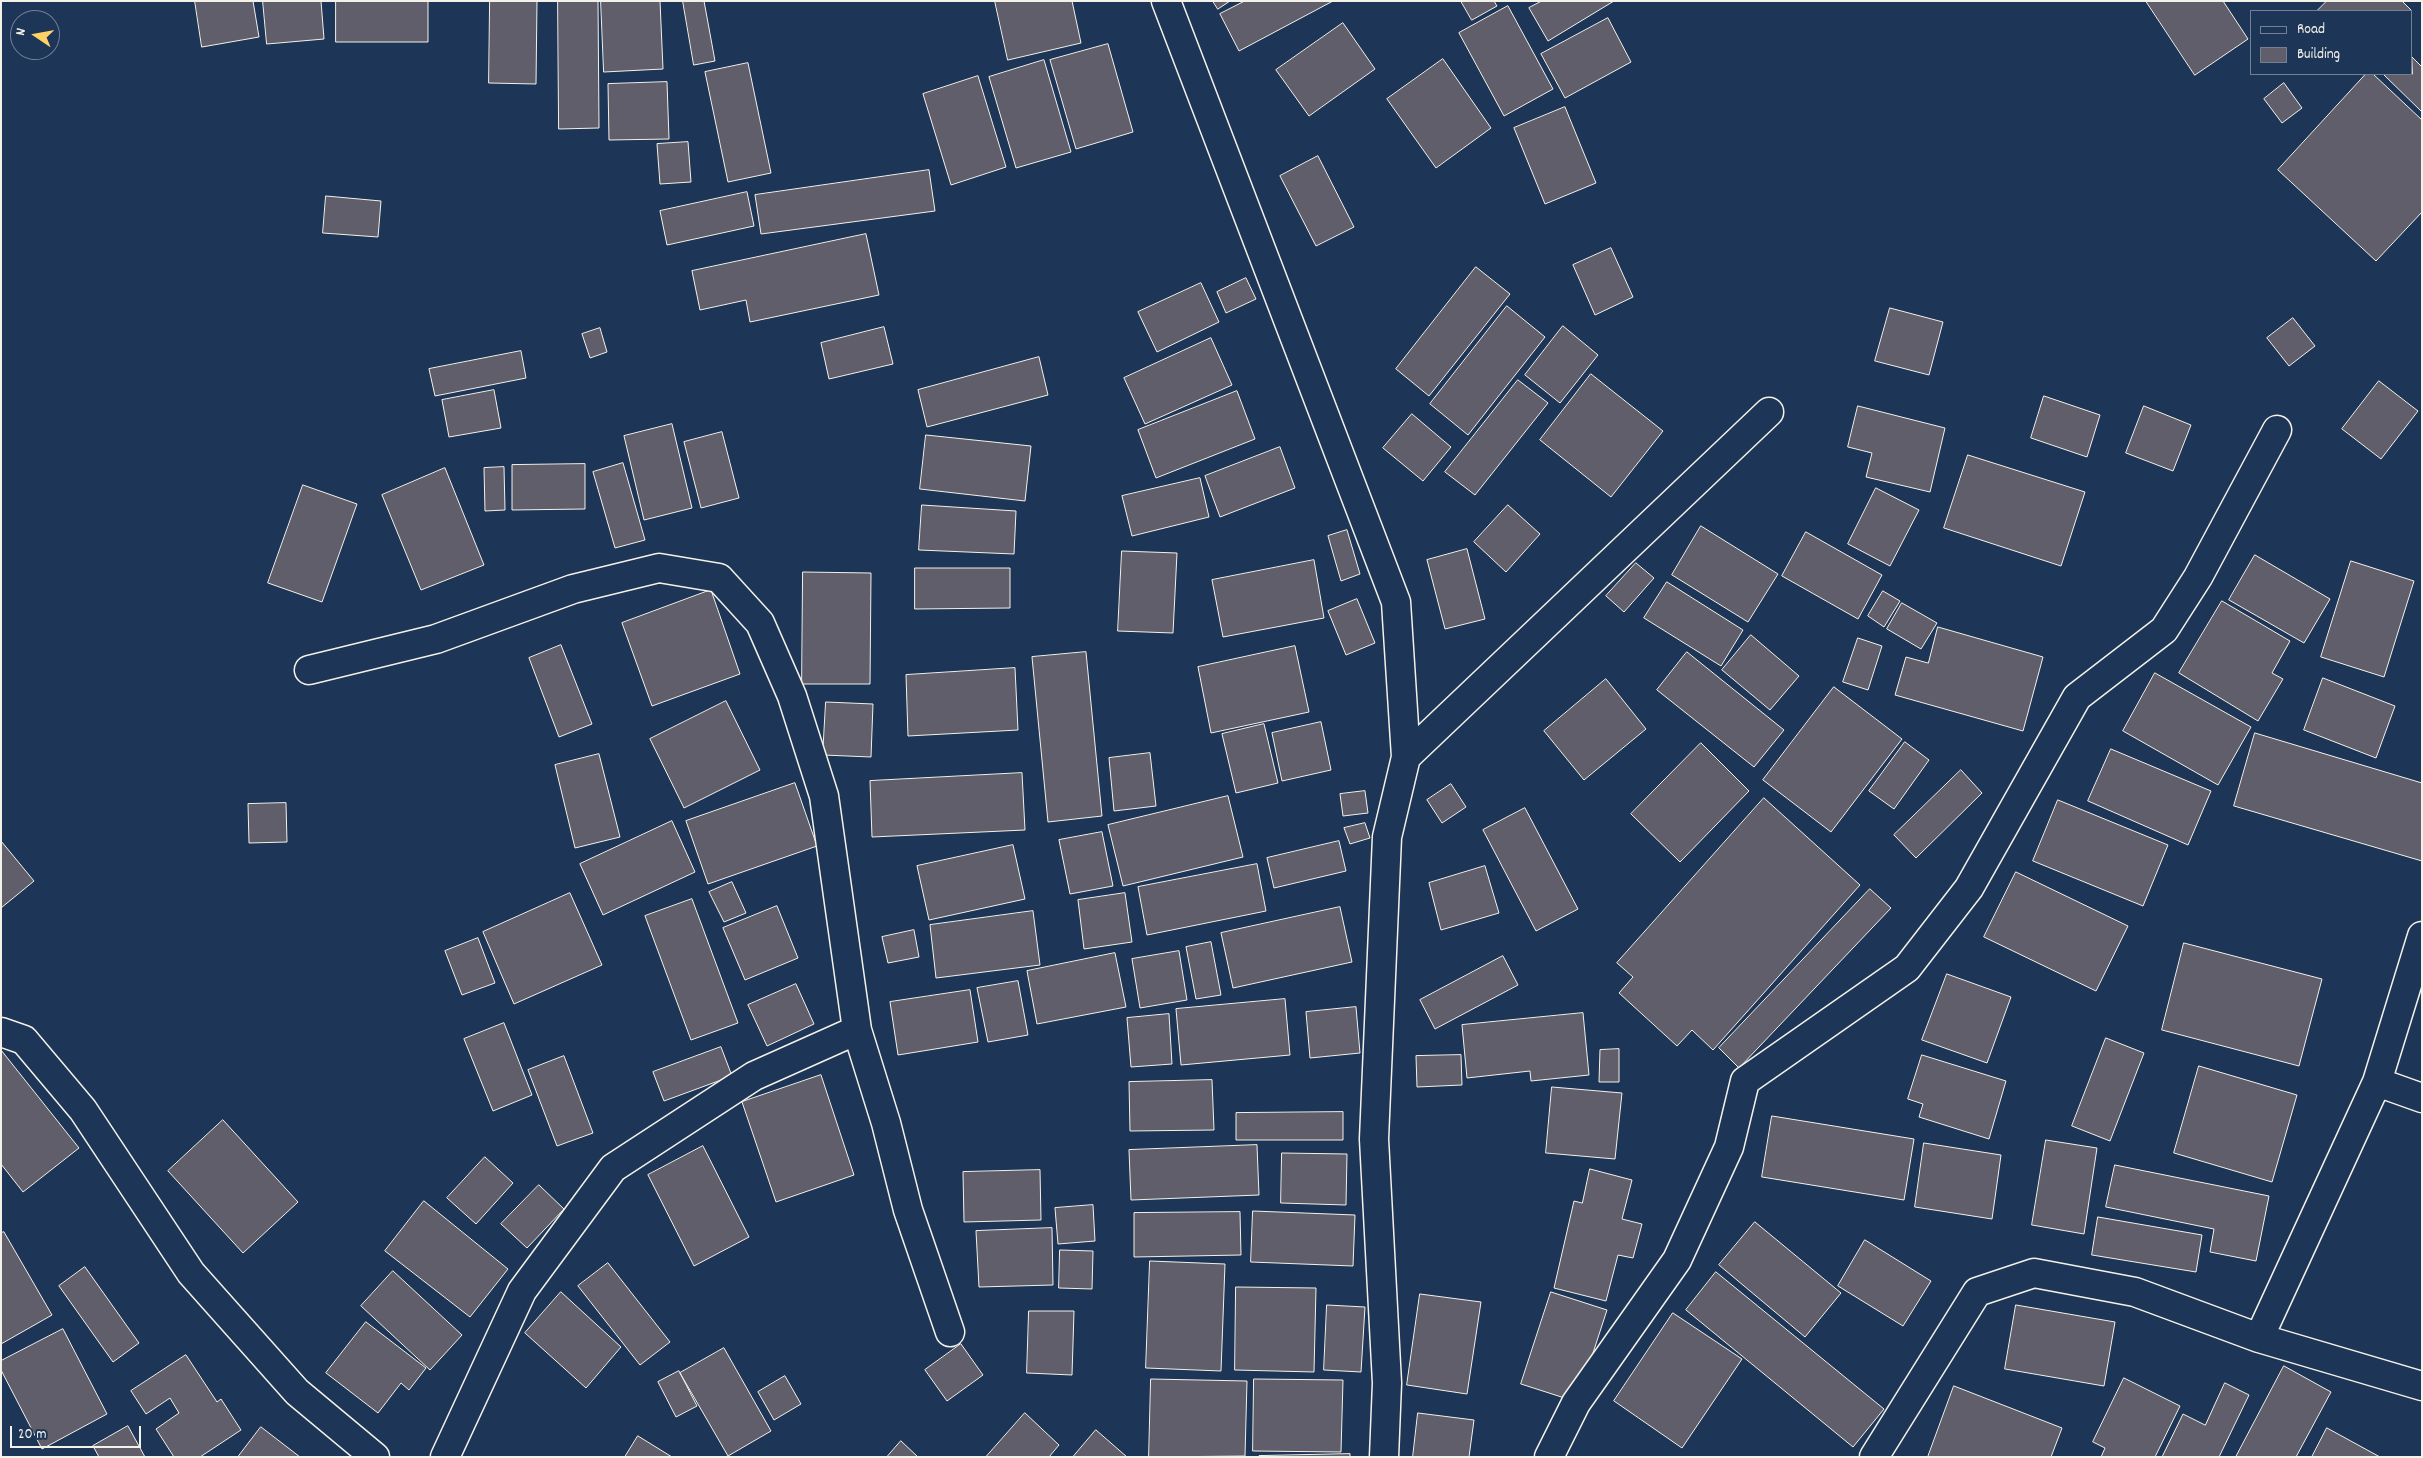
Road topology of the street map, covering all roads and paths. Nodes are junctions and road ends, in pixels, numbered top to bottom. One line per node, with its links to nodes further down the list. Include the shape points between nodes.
1 (1166, 1): 5 (street, via 1396,602)
2 (1769, 412): 5 (street)
3 (2277, 430): 17 (street, via 2198,577 2164,630 2077,697 1970,888 1907,968 1744,1081 1729,1147 1677,1260 1576,1403)
4 (309, 670): 7 (street, via 436,639 573,588 659,568 718,578 760,623 792,696 824,796)
5 (1406, 757): 16 (street, via 1387,837 1374,1139 1387,1382)
6 (2422, 936): 9 (street)
7 (857, 1030): 11 (street, via 886,1123 908,1210); 15 (street, via 754,1076 613,1168 522,1291)
8 (1, 1032): 14 (street, via 24,1040 82,1110 190,1273 297,1392)
9 (2377, 1082): 10 (street); 12 (street)
10 (2422, 1098)
11 (950, 1332)
12 (2259, 1338): 13 (street); 18 (street, via 2136,1292 2034,1273 1977,1292)
13 (2422, 1386)
14 (375, 1457)
15 (445, 1457)
16 (1384, 1457)
17 (1549, 1457)
18 (1874, 1457)

